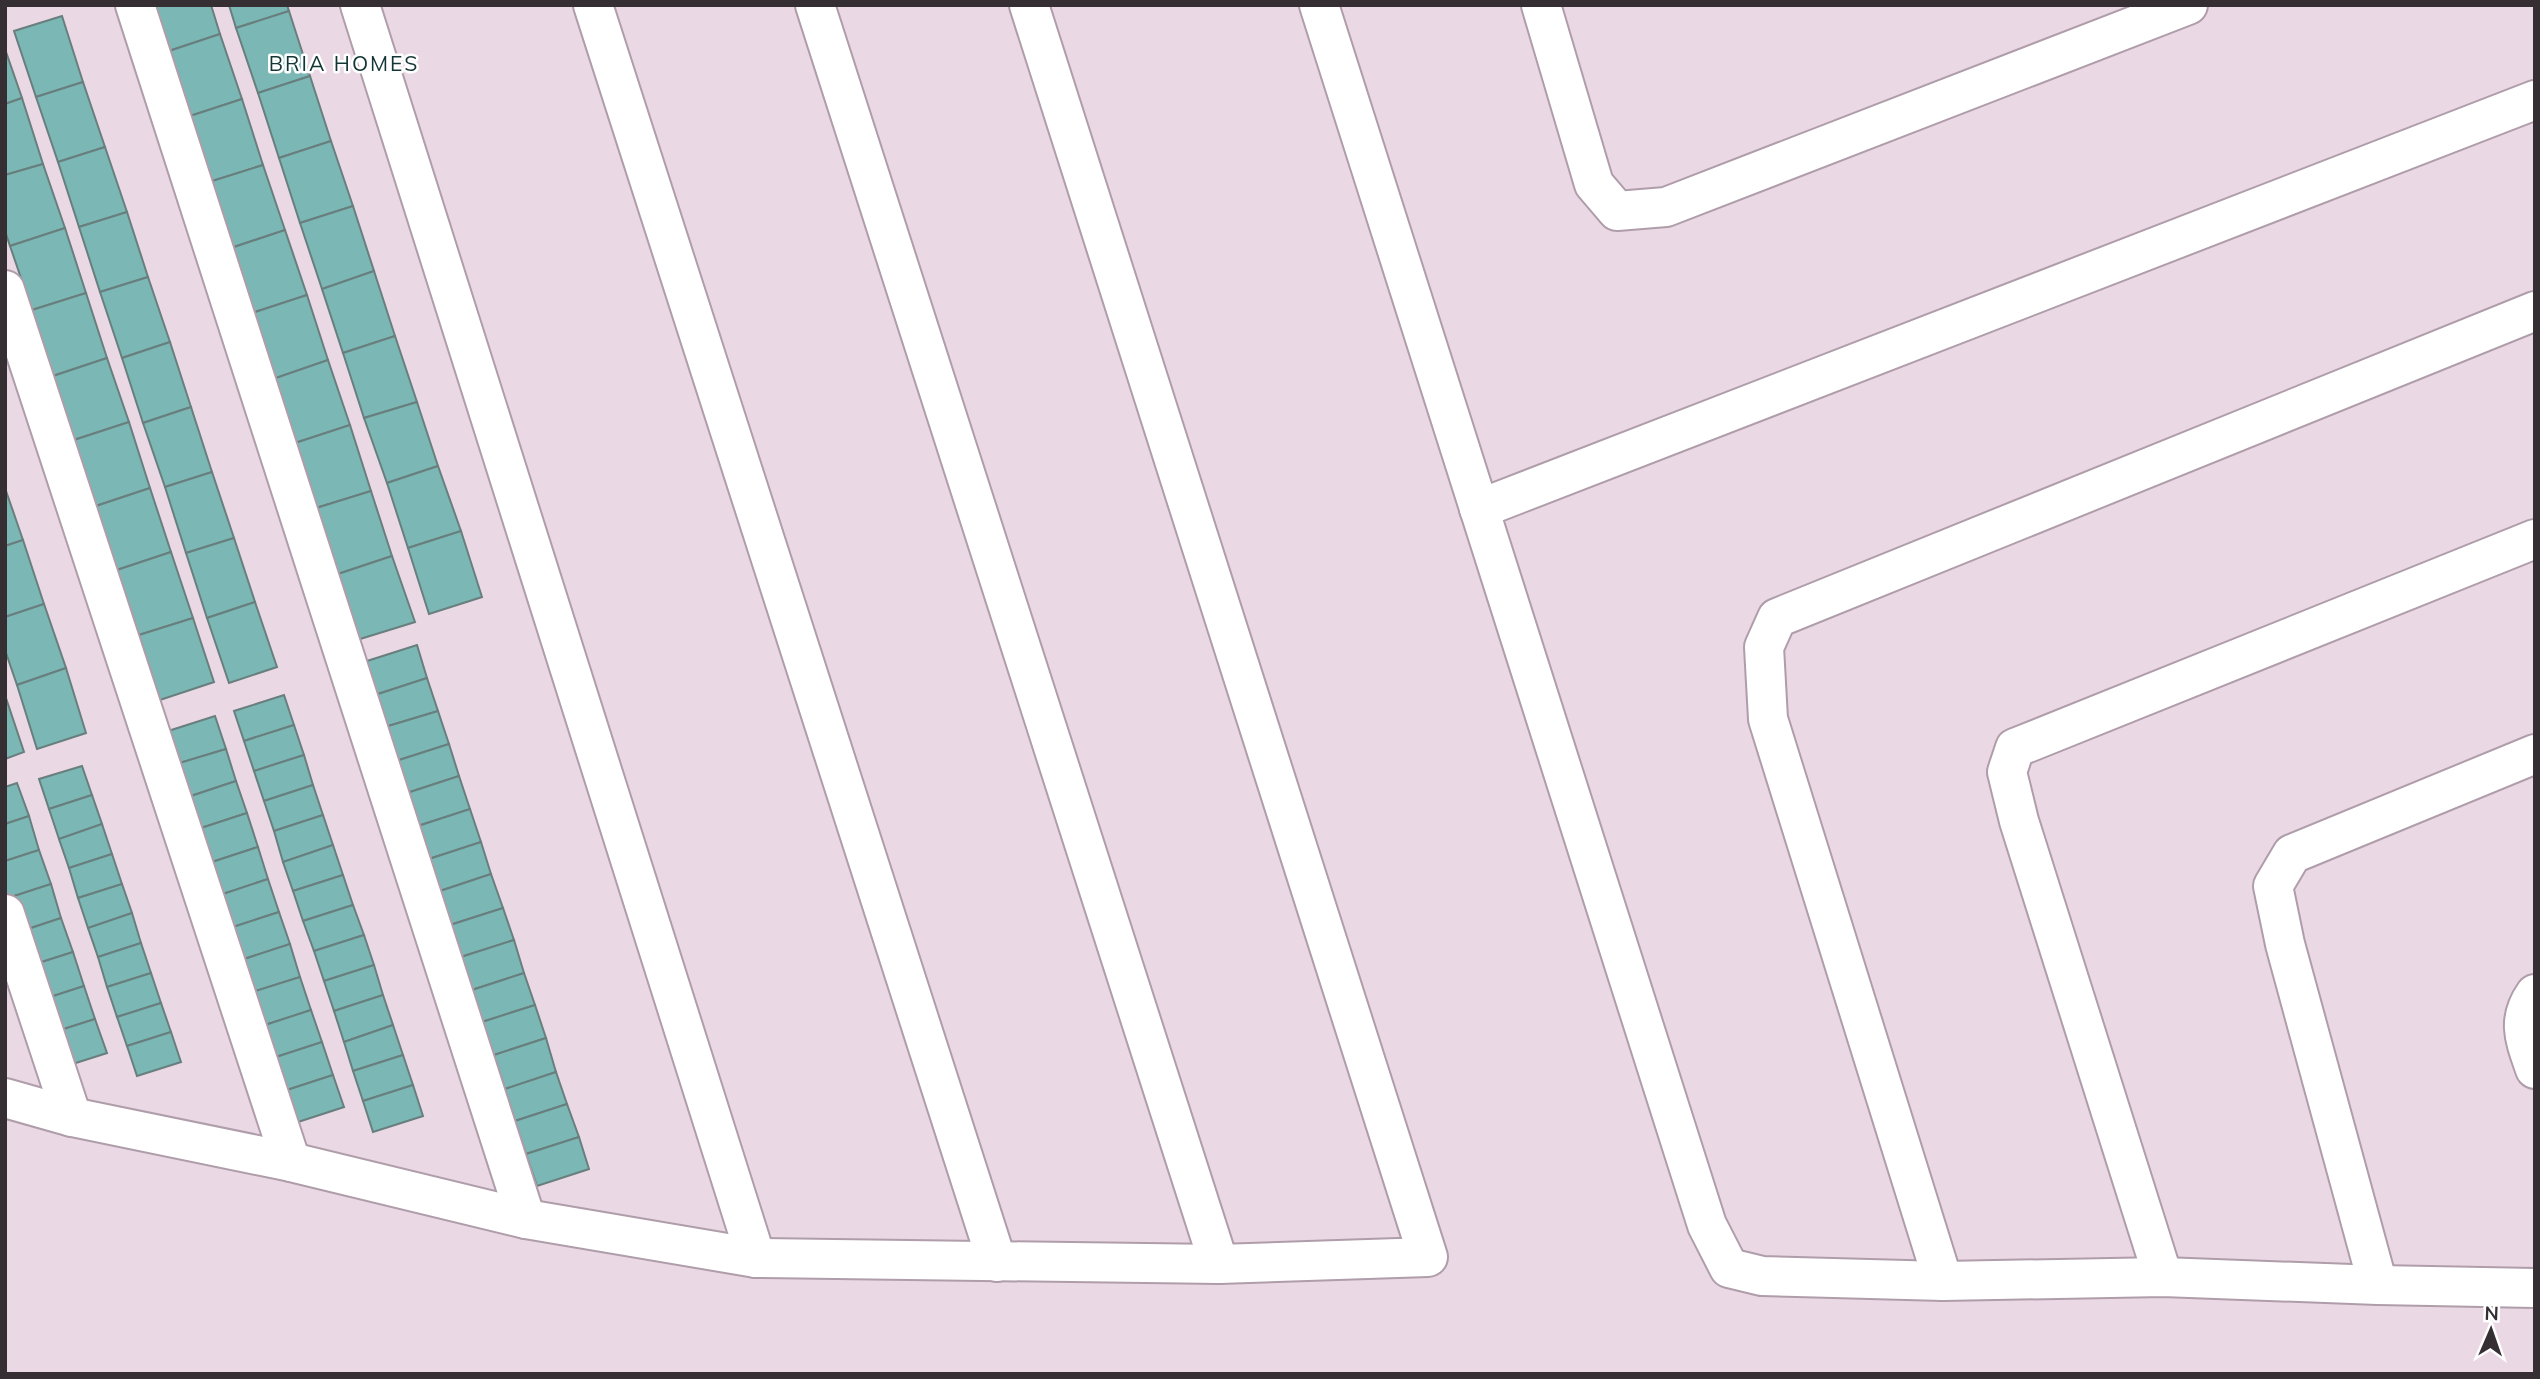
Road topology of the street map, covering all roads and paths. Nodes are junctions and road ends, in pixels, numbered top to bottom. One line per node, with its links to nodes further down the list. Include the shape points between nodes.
1 (135, 5): 21 (street)
2 (360, 5): 22 (street)
3 (593, 5): 23 (street)
4 (816, 5): 24 (street)
5 (1029, 5): 24 (street, via 1427,1257)
6 (1318, 5): 12 (street)
7 (1541, 5): 8 (street, via 1594,184 1617,211 1666,207)
8 (2188, 5)
9 (2535, 100): 12 (street)
10 (5, 290): 20 (street)
11 (2535, 311): 26 (street, via 1777,618 1763,647 1768,719)
12 (1479, 509): 26 (street, via 1707,1225 1729,1268 1762,1276)
13 (2535, 539): 25 (street, via 2015,748 2007,772 2020,821)
14 (2535, 754): 27 (street, via 2292,854 2273,886)
15 (5, 914): 19 (street)
16 (2535, 994): 17 (street, via 2526,1006 2522,1032)
17 (2535, 1069)
18 (5, 1098): 19 (street)
19 (72, 1117): 20 (street)
20 (291, 1162): 21 (street)
21 (526, 1219): 22 (street)
22 (756, 1258): 23 (street)
23 (997, 1262): 24 (street)
24 (1219, 1264)
25 (2163, 1277): 26 (street); 27 (street)
26 (1943, 1281)
27 (2378, 1285): 28 (street)
28 (2535, 1288)

